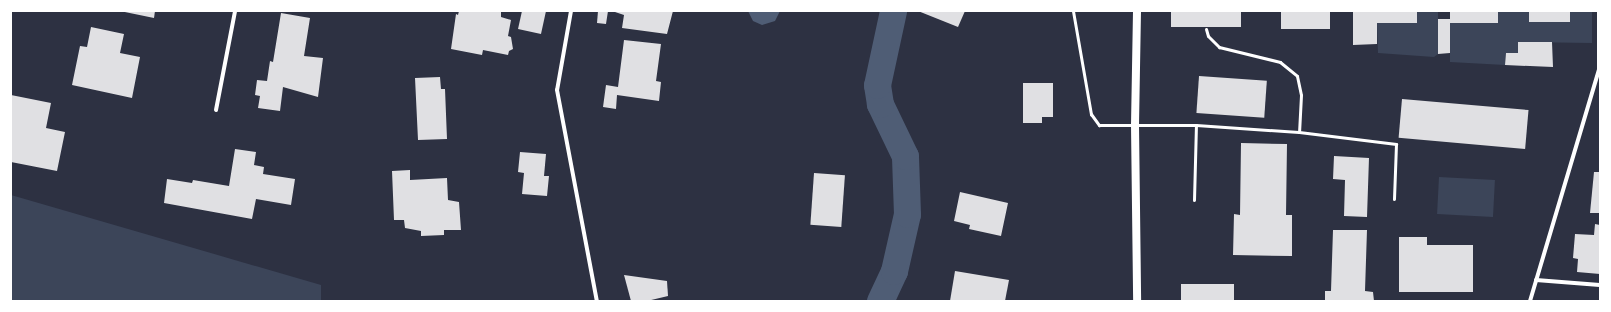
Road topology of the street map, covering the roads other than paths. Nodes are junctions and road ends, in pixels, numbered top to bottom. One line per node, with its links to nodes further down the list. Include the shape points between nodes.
1 (235, 11): 7 (street)
2 (571, 11): 15 (street, via 557,90)
3 (1073, 11): 8 (lane, via 1091,114 1099,125)
4 (1137, 11): 8 (main road)
5 (1599, 11): 13 (street, via 1599,69)
6 (1206, 30): 10 (lane, via 1219,47 1280,62 1297,76 1301,95)
7 (216, 110)
8 (1134, 125): 9 (lane); 16 (main road)
9 (1196, 125): 10 (lane); 12 (lane)
10 (1299, 132): 11 (lane, via 1396,144)
11 (1394, 199)
12 (1194, 200)
13 (1536, 280): 14 (street); 17 (street)
14 (1600, 285)
15 (597, 301)
16 (1137, 301)
17 (1530, 301)

